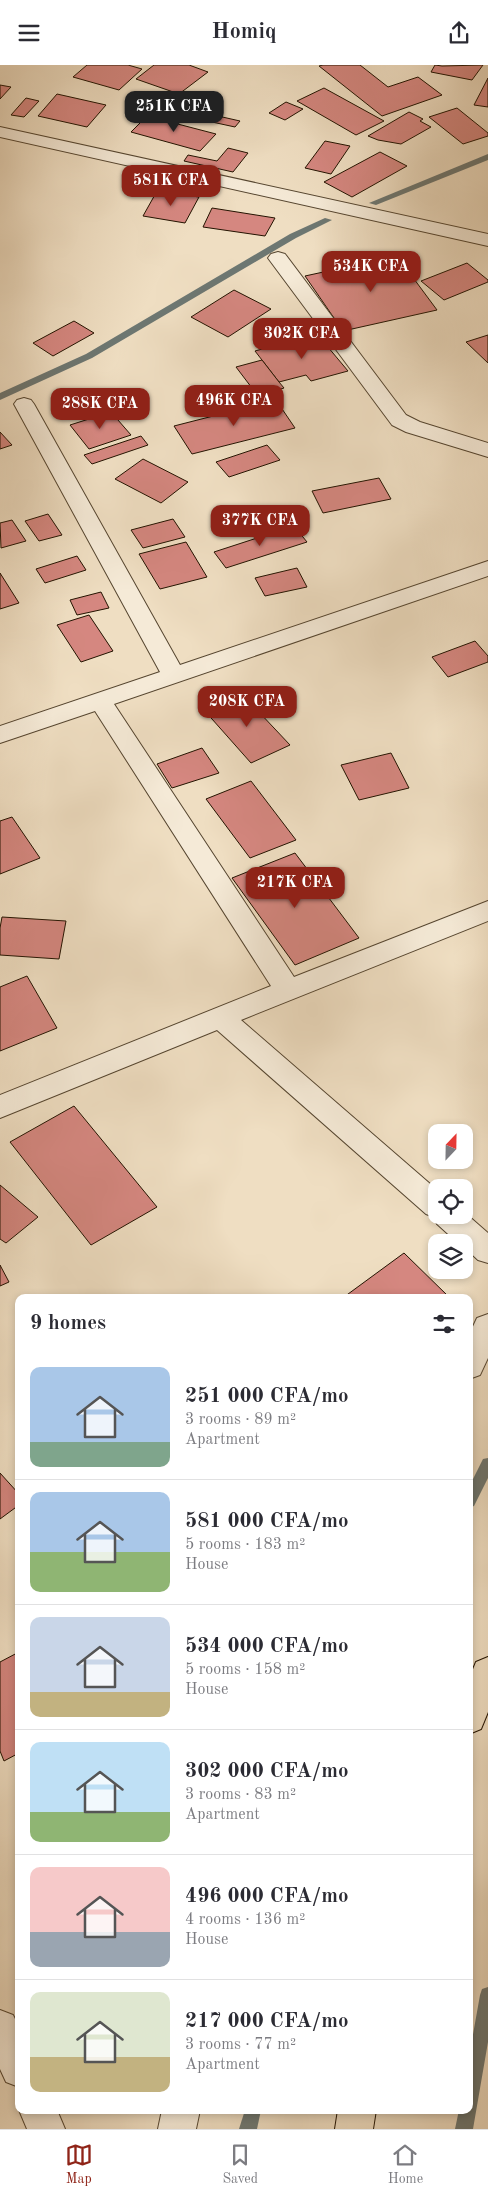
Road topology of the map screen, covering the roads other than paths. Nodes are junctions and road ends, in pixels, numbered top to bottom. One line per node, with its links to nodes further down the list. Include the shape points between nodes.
1 (0, 132): 2 (street)
2 (488, 240)
3 (278, 258): 5 (street, via 398,420)
4 (24, 404): 7 (street)
5 (488, 450)
6 (488, 568): 7 (street)
7 (174, 675): 8 (street)
8 (100, 701): 9 (street); 11 (street)
9 (0, 735)
10 (488, 911): 11 (street)
11 (288, 990): 12 (street)
12 (220, 1017): 13 (street); 14 (street)
13 (0, 1107)
14 (428, 1199)
15 (457, 1224): 16 (street)
16 (488, 1251)
17 (488, 1327): 18 (street)
18 (473, 1358)
19 (488, 1673): 20 (highway)
20 (473, 1708)
21 (0, 2028): 22 (street)
22 (15, 2060)
23 (40, 2114): 26 (street)
24 (180, 2114): 27 (street)
25 (357, 2114): 28 (highway)
26 (46, 2129)
27 (177, 2129)
28 (354, 2129)

